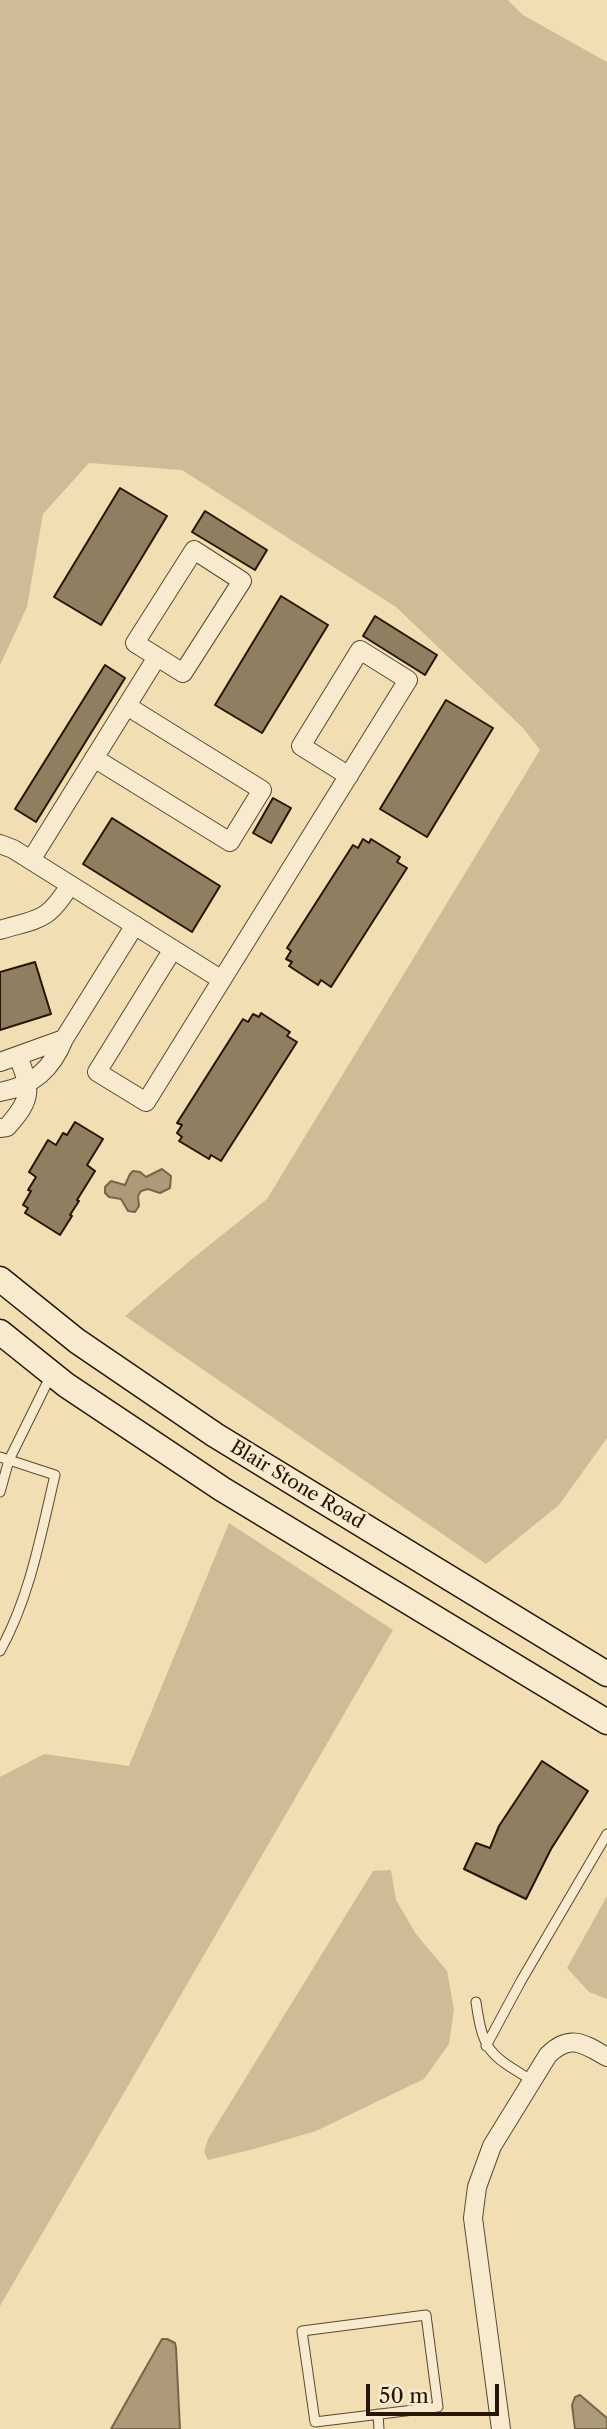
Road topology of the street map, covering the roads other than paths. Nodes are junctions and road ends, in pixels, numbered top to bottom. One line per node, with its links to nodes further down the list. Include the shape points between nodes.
1 (157, 657): 1 (street, via 135,643 194,550 242,581 183,673); 2 (street)
2 (127, 706): 3 (street); 3 (street, via 262,790 230,842)
3 (94, 758): 6 (street)
4 (349, 776): 4 (street, via 408,680 360,650 301,746); 11 (street)
5 (0, 844): 6 (street)
6 (30, 860): 7 (street)
7 (70, 885): 8 (street); 9 (street, via 45,916)
8 (135, 925): 10 (street); 12 (street)
9 (0, 930)
10 (173, 949): 11 (street); 11 (street, via 97,1072 146,1102)
11 (222, 980)
12 (64, 1039): 13 (street); 15 (street, via 52,1063)
13 (18, 1056): 14 (street); 15 (street)
14 (0, 1062)
15 (28, 1082): 16 (street); 17 (street, via 27,1098 18,1115)
16 (0, 1092)
17 (0, 1128)
18 (0, 1279): 24 (main road, Blair Stone Road, via 77,1341 215,1435)
19 (0, 1332): 20 (main road)
20 (51, 1373): 21 (lane); 25 (main road, via 222,1489)
21 (4, 1458): 22 (lane); 23 (lane, via 55,1475 15,1625)
22 (0, 1492)
23 (0, 1651)
24 (607, 1674)
25 (607, 1722)
26 (607, 1834): 28 (lane)
27 (476, 2002): 28 (lane)
28 (486, 2046): 30 (lane, via 497,2059)
29 (607, 2057): 30 (street, via 572,2041 558,2045)
30 (533, 2081): 33 (street, via 492,2146 477,2187 473,2218)
31 (377, 2414): 31 (lane, via 315,2423 302,2331 426,2315 438,2407); 32 (lane)
32 (379, 2429)
33 (501, 2429)

